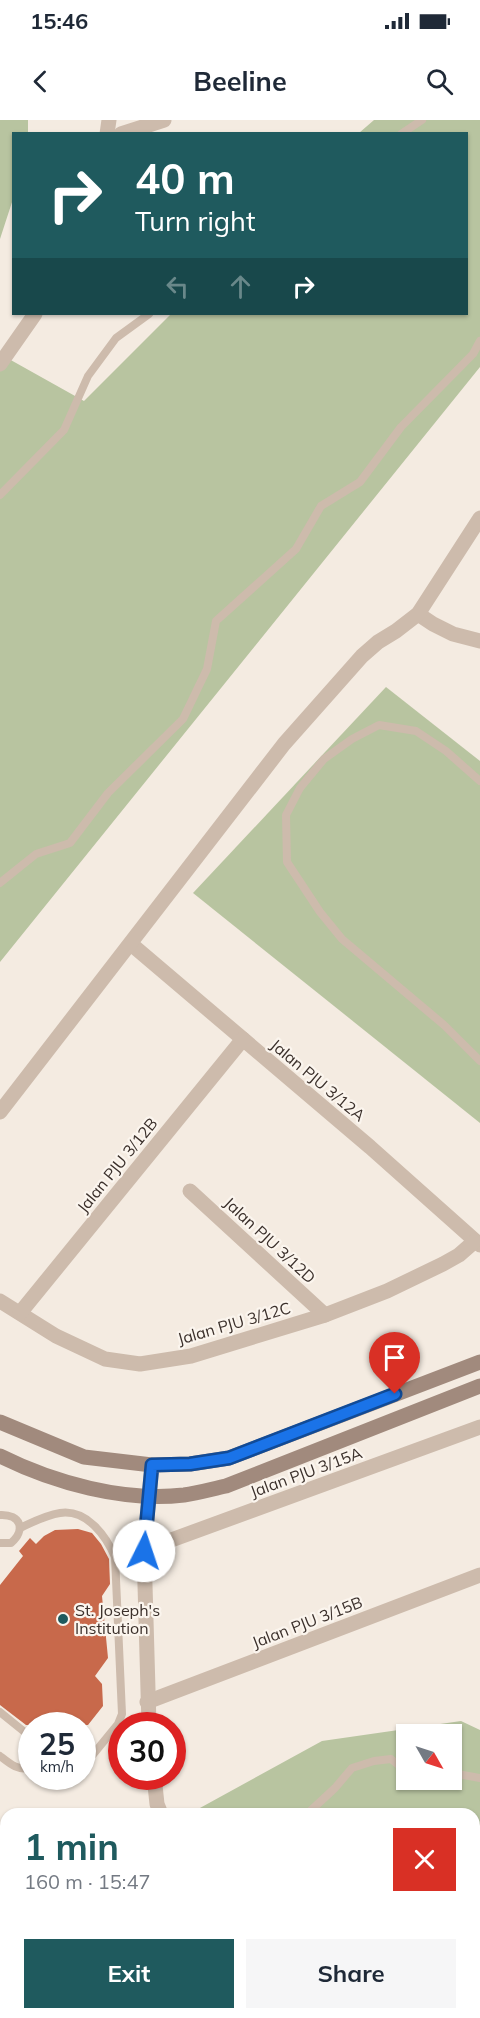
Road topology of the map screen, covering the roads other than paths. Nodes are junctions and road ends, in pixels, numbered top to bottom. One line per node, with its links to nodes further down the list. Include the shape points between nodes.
1 (164, 120): 3 (street)
2 (422, 120): 4 (lane)
3 (127, 132)
4 (403, 132)
5 (34, 315): 8 (street)
6 (148, 315): 9 (lane, via 116,338 88,376 64,430)
7 (480, 341): 14 (lane, via 473,354 401,427 360,482 321,506 296,549 216,621 207,669 183,719 108,793 70,843 36,854)
8 (0, 364)
9 (0, 495)
10 (480, 518): 11 (street)
11 (418, 614): 12 (street, via 453,634); 15 (street, via 378,642 284,744)
12 (480, 641)
13 (480, 781): 17 (lane, via 416,731 379,725 324,759 300,788 286,815 287,862 320,912 342,939 444,1025)
14 (0, 883)
15 (131, 944): 16 (street, Jalan PJU 3/12A); 18 (street)
16 (243, 1039): 20 (street, Jalan PJU 3/12A); 22 (street, Jalan PJU 3/12B)
17 (480, 1061)
18 (0, 1112)
19 (190, 1191): 23 (street, Jalan PJU 3/12D)
20 (477, 1243): 23 (street, Jalan PJU 3/12C, via 387,1291)
21 (0, 1301): 22 (street, Jalan PJU 3/12C)
22 (20, 1313): 23 (street, Jalan PJU 3/12C, via 56,1336 105,1359 140,1365 190,1356)
23 (325, 1315)
24 (480, 1362): 29 (main road, via 229,1458)
25 (480, 1386): 30 (main road, via 225,1486 185,1495)
26 (0, 1422): 29 (main road, via 84,1457)
27 (480, 1427): 34 (street, Jalan PJU 3/15A)
28 (0, 1456): 30 (main road, via 71,1485)
29 (152, 1465): 30 (street)
30 (147, 1496): 34 (street)
31 (0, 1515): 32 (lane, via 17,1520)
32 (20, 1528): 33 (lane, via 11,1543); 40 (lane, via 62,1512 72,1514 99,1529 115,1557 122,1714 118,1725)
33 (0, 1543)
34 (144, 1551): 36 (street)
35 (480, 1575): 36 (street, Jalan PJU 3/15B)
36 (147, 1702): 38 (street)
37 (0, 1712): 39 (lane)
38 (148, 1712)
39 (18, 1727)
40 (96, 1751)
41 (0, 1756): 43 (lane)
42 (396, 1763): 48 (lane, via 391,1759 352,1768)
43 (18, 1768)
44 (462, 1775): 45 (lane)
45 (480, 1778)
46 (156, 1790): 47 (street)
47 (159, 1808)
48 (313, 1808)

